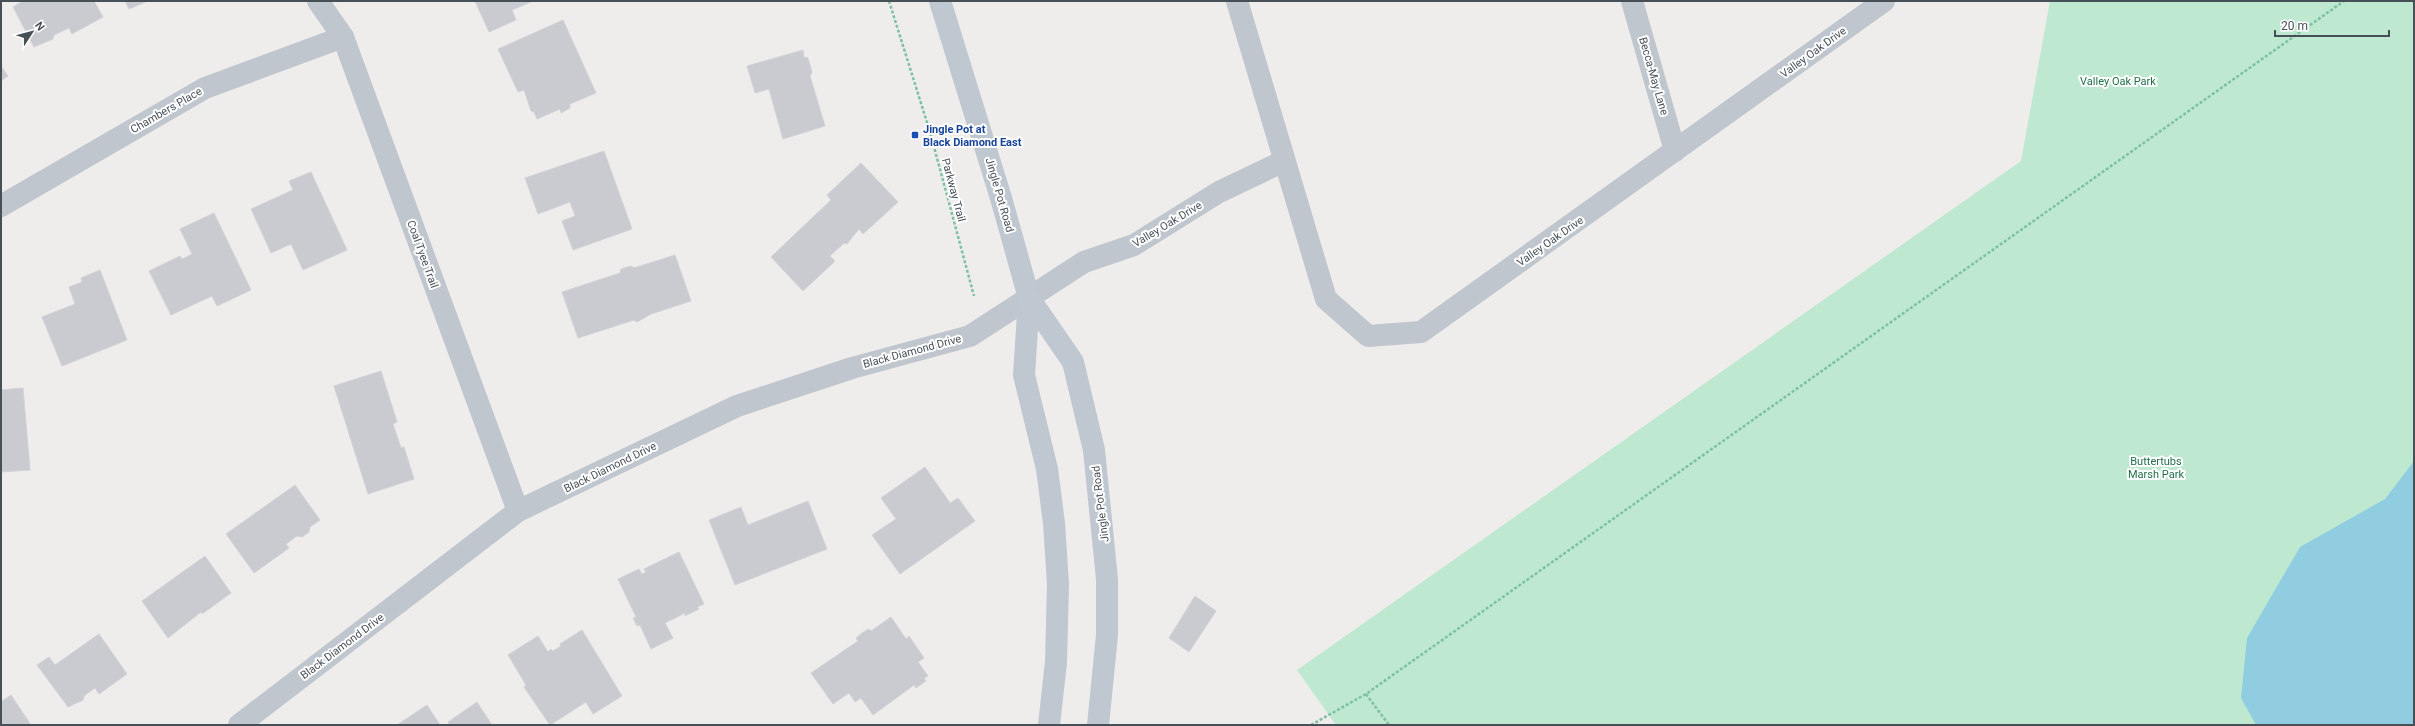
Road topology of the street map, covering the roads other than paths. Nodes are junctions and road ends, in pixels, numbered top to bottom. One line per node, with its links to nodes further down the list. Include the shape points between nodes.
1 (318, 1): 6 (street, Coal Tyee Trail)
2 (940, 1): 10 (main road, Jingle Pot Road)
3 (1238, 1): 8 (street, Valley Oak Drive)
4 (1632, 1): 7 (street, Becca-May Lane)
5 (1884, 1): 7 (street, Valley Oak Drive)
6 (343, 37): 9 (street, Chambers Place, via 205,88); 11 (street, Coal Tyee Trail)
7 (1675, 151): 8 (street, Valley Oak Drive, via 1421,332 1368,336 1326,299)
8 (1284, 160): 10 (street, Valley Oak Drive, via 1218,192 1134,245 1084,262)
9 (1, 206)
10 (1029, 298): 11 (street, Black Diamond Drive, via 970,336 852,368 737,406); 13 (main road, Jingle Pot Road, via 1024,375 1047,469 1058,584 1056,662); 14 (main road, Jingle Pot Road, via 1073,362 1094,450 1107,580 1107,635)
11 (518, 511): 12 (street, Black Diamond Drive)
12 (240, 725)
13 (1049, 725)
14 (1098, 725)

